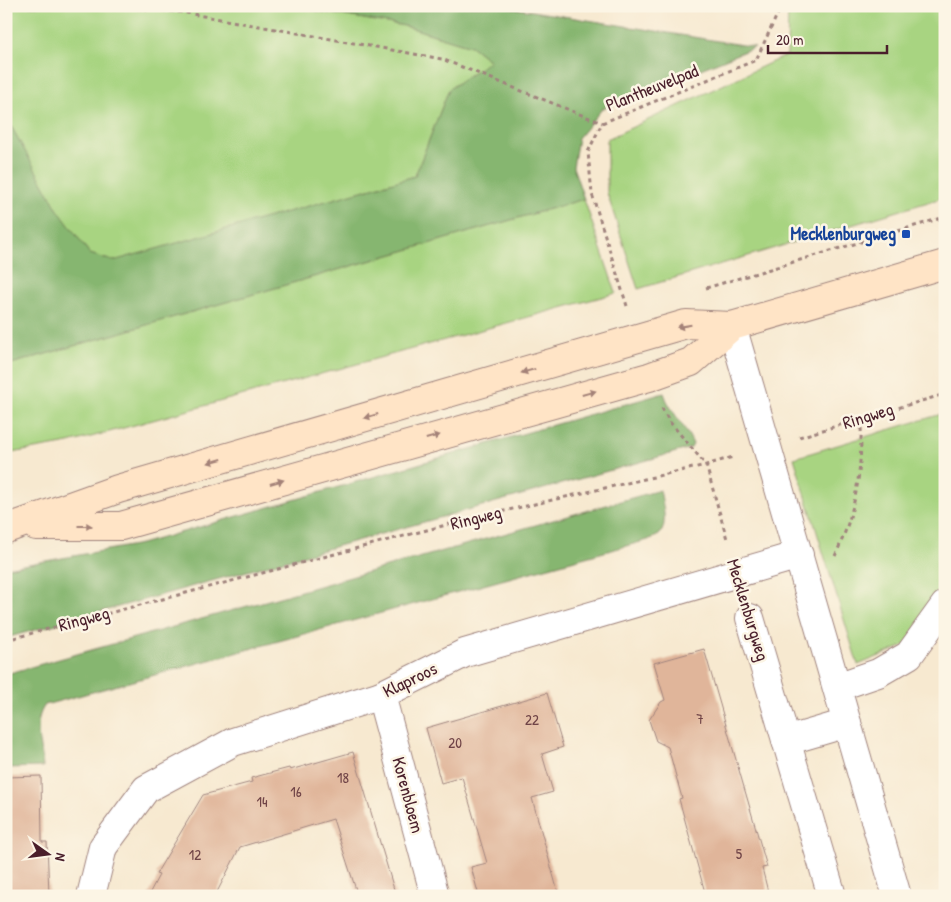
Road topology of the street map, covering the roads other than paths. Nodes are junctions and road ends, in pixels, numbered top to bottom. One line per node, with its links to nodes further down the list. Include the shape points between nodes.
1 (945, 264): 2 (main road)
2 (732, 326): 3 (main road, one-way to 3, via 686,324 118,489); 3 (main road, one-way to 2, via 121,526 649,377 691,362); 4 (street)
3 (13, 527)
4 (799, 555): 7 (street); 8 (street, Klaproos, via 465,653)
5 (945, 605): 7 (street, via 909,656 878,673)
6 (750, 618): 10 (street, Mecklenburgweg)
7 (837, 687): 9 (street)
8 (381, 695): 11 (street, Klaproos, via 233,742 146,789 103,847); 12 (street, Korenbloem)
9 (847, 723): 10 (street); 14 (street)
10 (786, 741): 13 (street, Mecklenburgweg)
11 (91, 896)
12 (435, 896)
13 (832, 896)
14 (897, 896)

